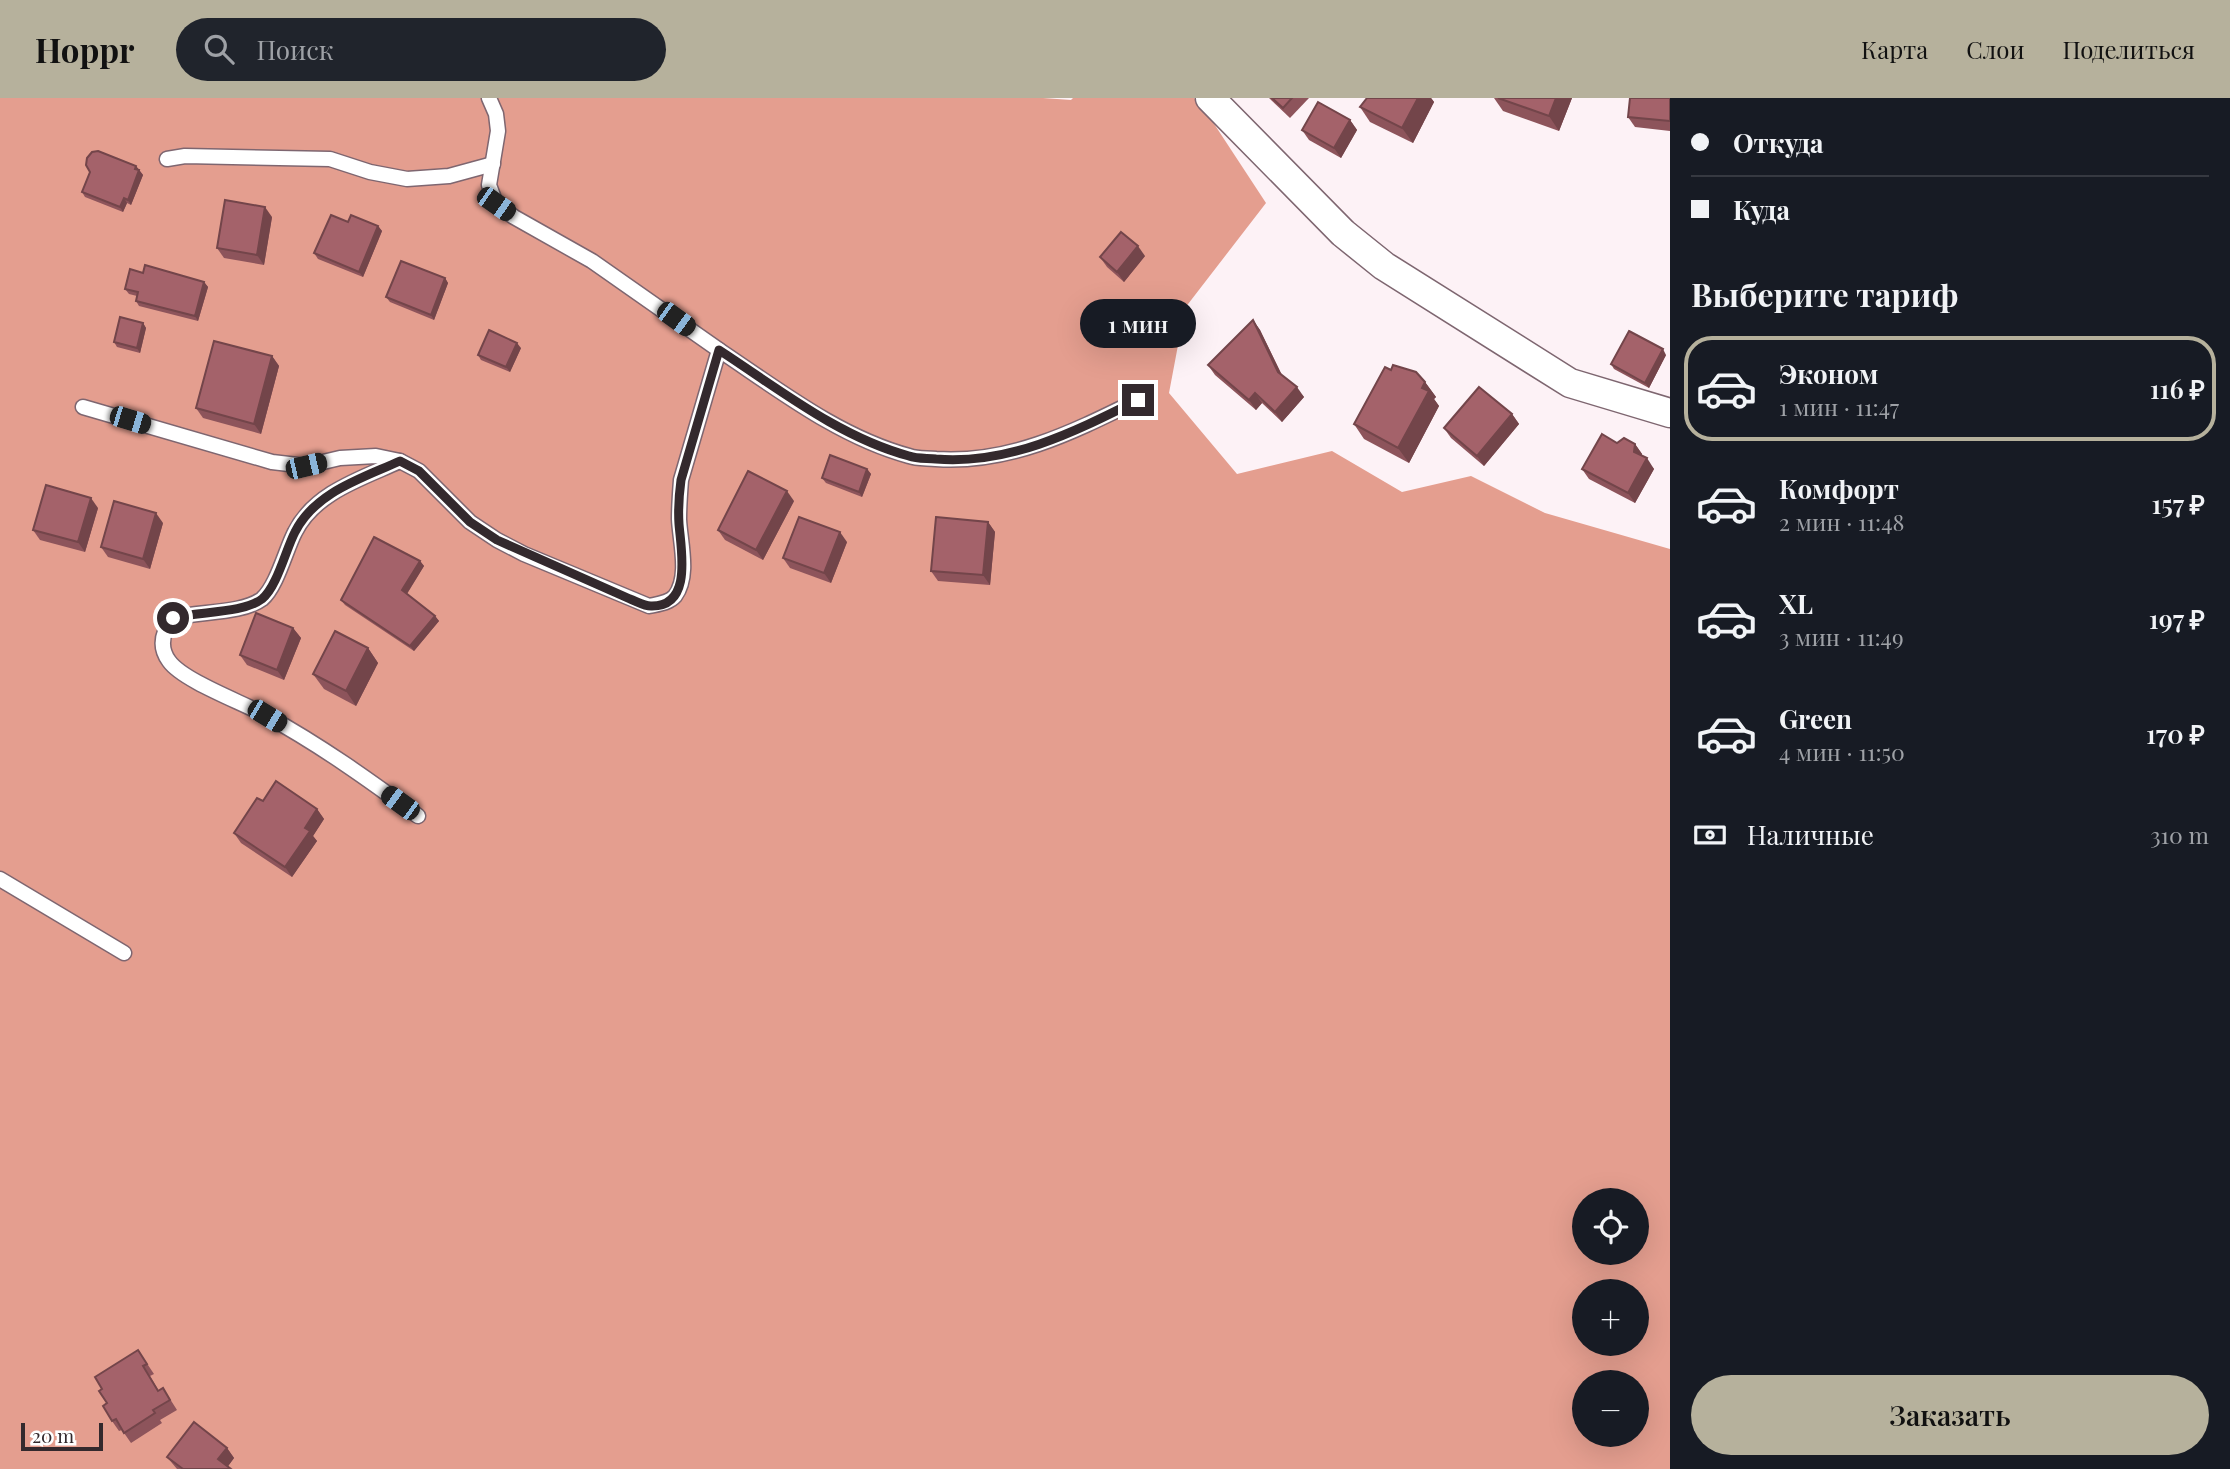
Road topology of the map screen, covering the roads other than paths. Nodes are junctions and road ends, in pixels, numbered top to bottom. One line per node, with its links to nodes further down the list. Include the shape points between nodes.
1 (489, 98): 4 (lane, via 499,131)
2 (1210, 98): 8 (street, via 1343,233 1384,266 1570,383)
3 (167, 159): 4 (lane, via 330,159 407,179 449,176)
4 (493, 164): 5 (lane, via 489,185 496,204 592,261)
5 (719, 350): 6 (lane, via 817,415 911,457 954,460 1007,454 1068,435); 9 (lane, via 681,480 683,572 673,598 662,604 649,606 630,599 497,540 470,522 419,471)
6 (1138, 400)
7 (83, 407): 9 (lane, via 272,462 306,466 376,456)
8 (1670, 413)
9 (400, 461): 10 (lane, via 335,491 312,508 295,531 263,598 242,608 173,618 164,631 163,645 170,662 185,674 323,750)
10 (418, 816)
11 (0, 879): 12 (lane)
12 (124, 953)

